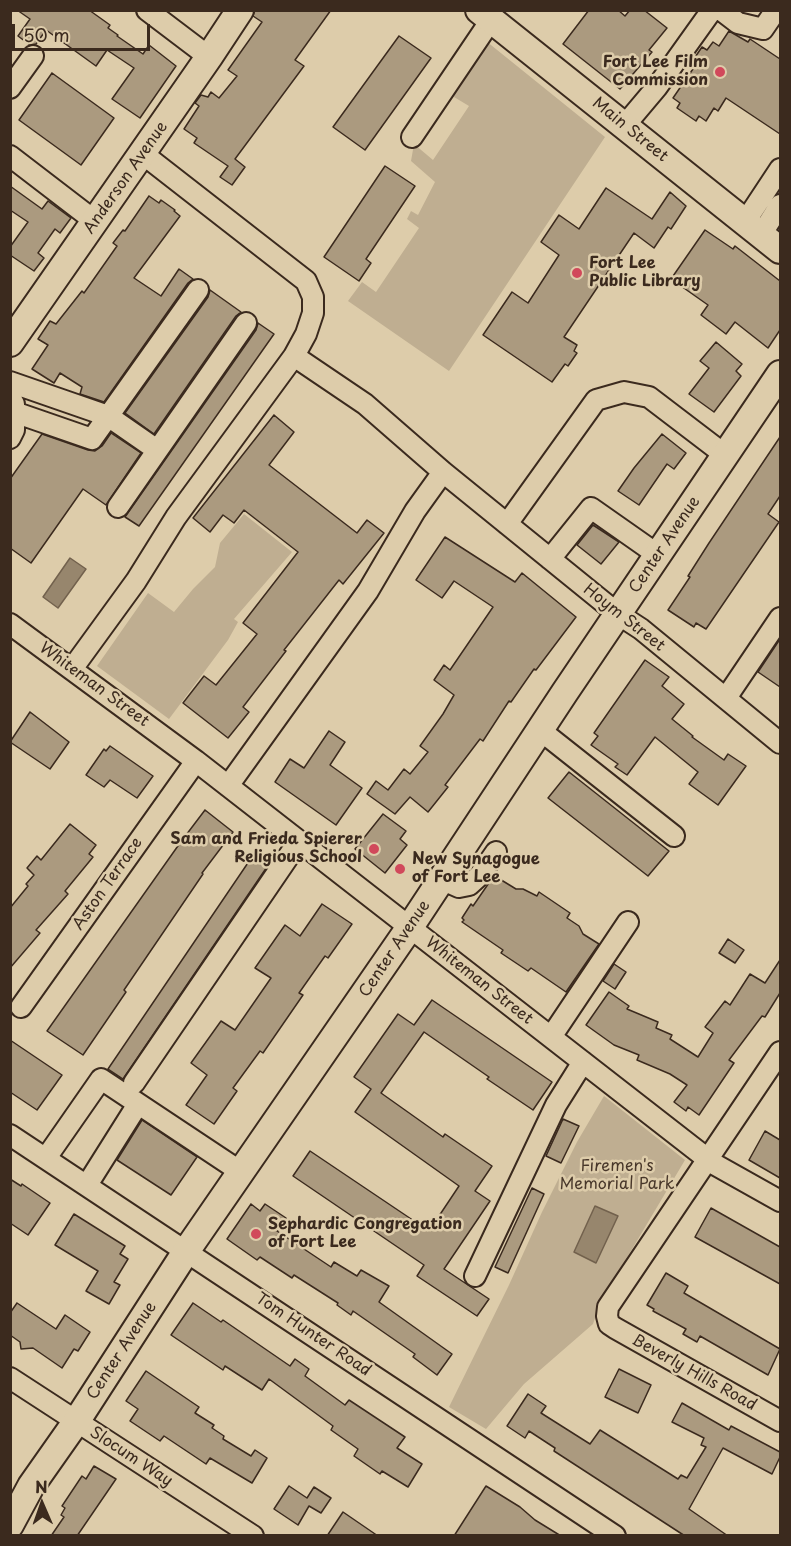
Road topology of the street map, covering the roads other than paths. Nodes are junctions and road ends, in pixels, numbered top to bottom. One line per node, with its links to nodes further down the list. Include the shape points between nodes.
1 (147, 10): 8 (street)
2 (240, 10): 8 (main road, Anderson Avenue)
3 (712, 10): 10 (street)
4 (721, 10): 5 (street, via 738,23 763,29)
5 (776, 10)
6 (485, 15): 10 (main road, Main Street); 11 (street)
7 (33, 56): 9 (street)
8 (209, 57): 12 (main road, Anderson Avenue)
9 (10, 88)
10 (625, 125): 17 (main road, Main Street)
11 (412, 137)
12 (143, 154): 16 (main road, Anderson Avenue); 21 (street, via 306,281 313,297 313,312)
13 (10, 156): 16 (street)
14 (780, 169): 17 (street)
15 (780, 205): 17 (street)
16 (96, 222): 20 (main road, Anderson Avenue)
17 (762, 236)
18 (198, 290): 25 (street)
19 (246, 323): 28 (street)
20 (10, 343)
21 (294, 356): 30 (street, Hoym Street, via 365,404); 38 (street, via 176,517 136,581)
22 (780, 374): 29 (main road, Center Avenue)
23 (10, 382): 25 (street)
24 (12, 402): 25 (street, via 92,439); 26 (street); 27 (street, via 14,430)
25 (108, 416): 28 (street)
26 (72, 418)
27 (10, 438)
28 (157, 450): 31 (street)
29 (725, 455): 32 (street, via 649,397 624,392 596,400); 33 (main road, Center Avenue)
30 (443, 472): 32 (street, Hoym Street); 43 (street, via 368,591)
31 (118, 507)
32 (507, 524): 34 (street, Hoym Street)
33 (658, 555): 34 (street, via 593,508); 35 (main road, Center Avenue)
34 (550, 559): 35 (street, Hoym Street)
35 (618, 614): 39 (street, Hoym Street); 40 (main road, Center Avenue)
36 (780, 618): 39 (street)
37 (10, 624): 38 (street, Whiteman Street)
38 (72, 669): 42 (street, Whiteman Street)
39 (726, 698): 41 (street, Hoym Street)
40 (540, 730): 44 (street); 45 (main road, Center Avenue)
41 (780, 743)
42 (196, 761): 43 (street, Whiteman Street); 50 (street, Aston Terrace)
43 (228, 786): 46 (street, Whiteman Street)
44 (674, 836)
45 (469, 837): 47 (main road, Center Avenue); 47 (street, via 500,853 470,885 459,886)
46 (299, 841): 49 (street, Whiteman Street); 54 (street)
47 (441, 879): 49 (main road, Center Avenue)
48 (628, 922): 51 (street)
49 (410, 927): 51 (street, Whiteman Street); 59 (main road, Center Avenue)
50 (21, 1007)
51 (551, 1037): 53 (street, Whiteman Street)
52 (780, 1052): 58 (street)
53 (584, 1062): 58 (street, Whiteman Street); 63 (street, via 556,1105)
54 (134, 1083)
55 (138, 1104): 57 (street, via 100,1079); 59 (street); 60 (street)
56 (10, 1135): 57 (street, Tom Hunter Road)
57 (46, 1158): 60 (street, Tom Hunter Road)
58 (708, 1159): 61 (street, Whiteman Street); 66 (street, Beverly Hills Road, via 608,1308 609,1324)
59 (241, 1173): 62 (main road, Center Avenue)
60 (87, 1185): 62 (street, Tom Hunter Road)
61 (780, 1201)
62 (187, 1250): 65 (main road, Center Avenue); 69 (street, Tom Hunter Road)
63 (475, 1276)
64 (10, 1378): 65 (street, Slocum Way)
65 (76, 1422): 67 (main road, Center Avenue, via 31,1486); 68 (street, Slocum Way)
66 (780, 1422)
67 (10, 1525)
68 (253, 1536)
69 (615, 1536)

